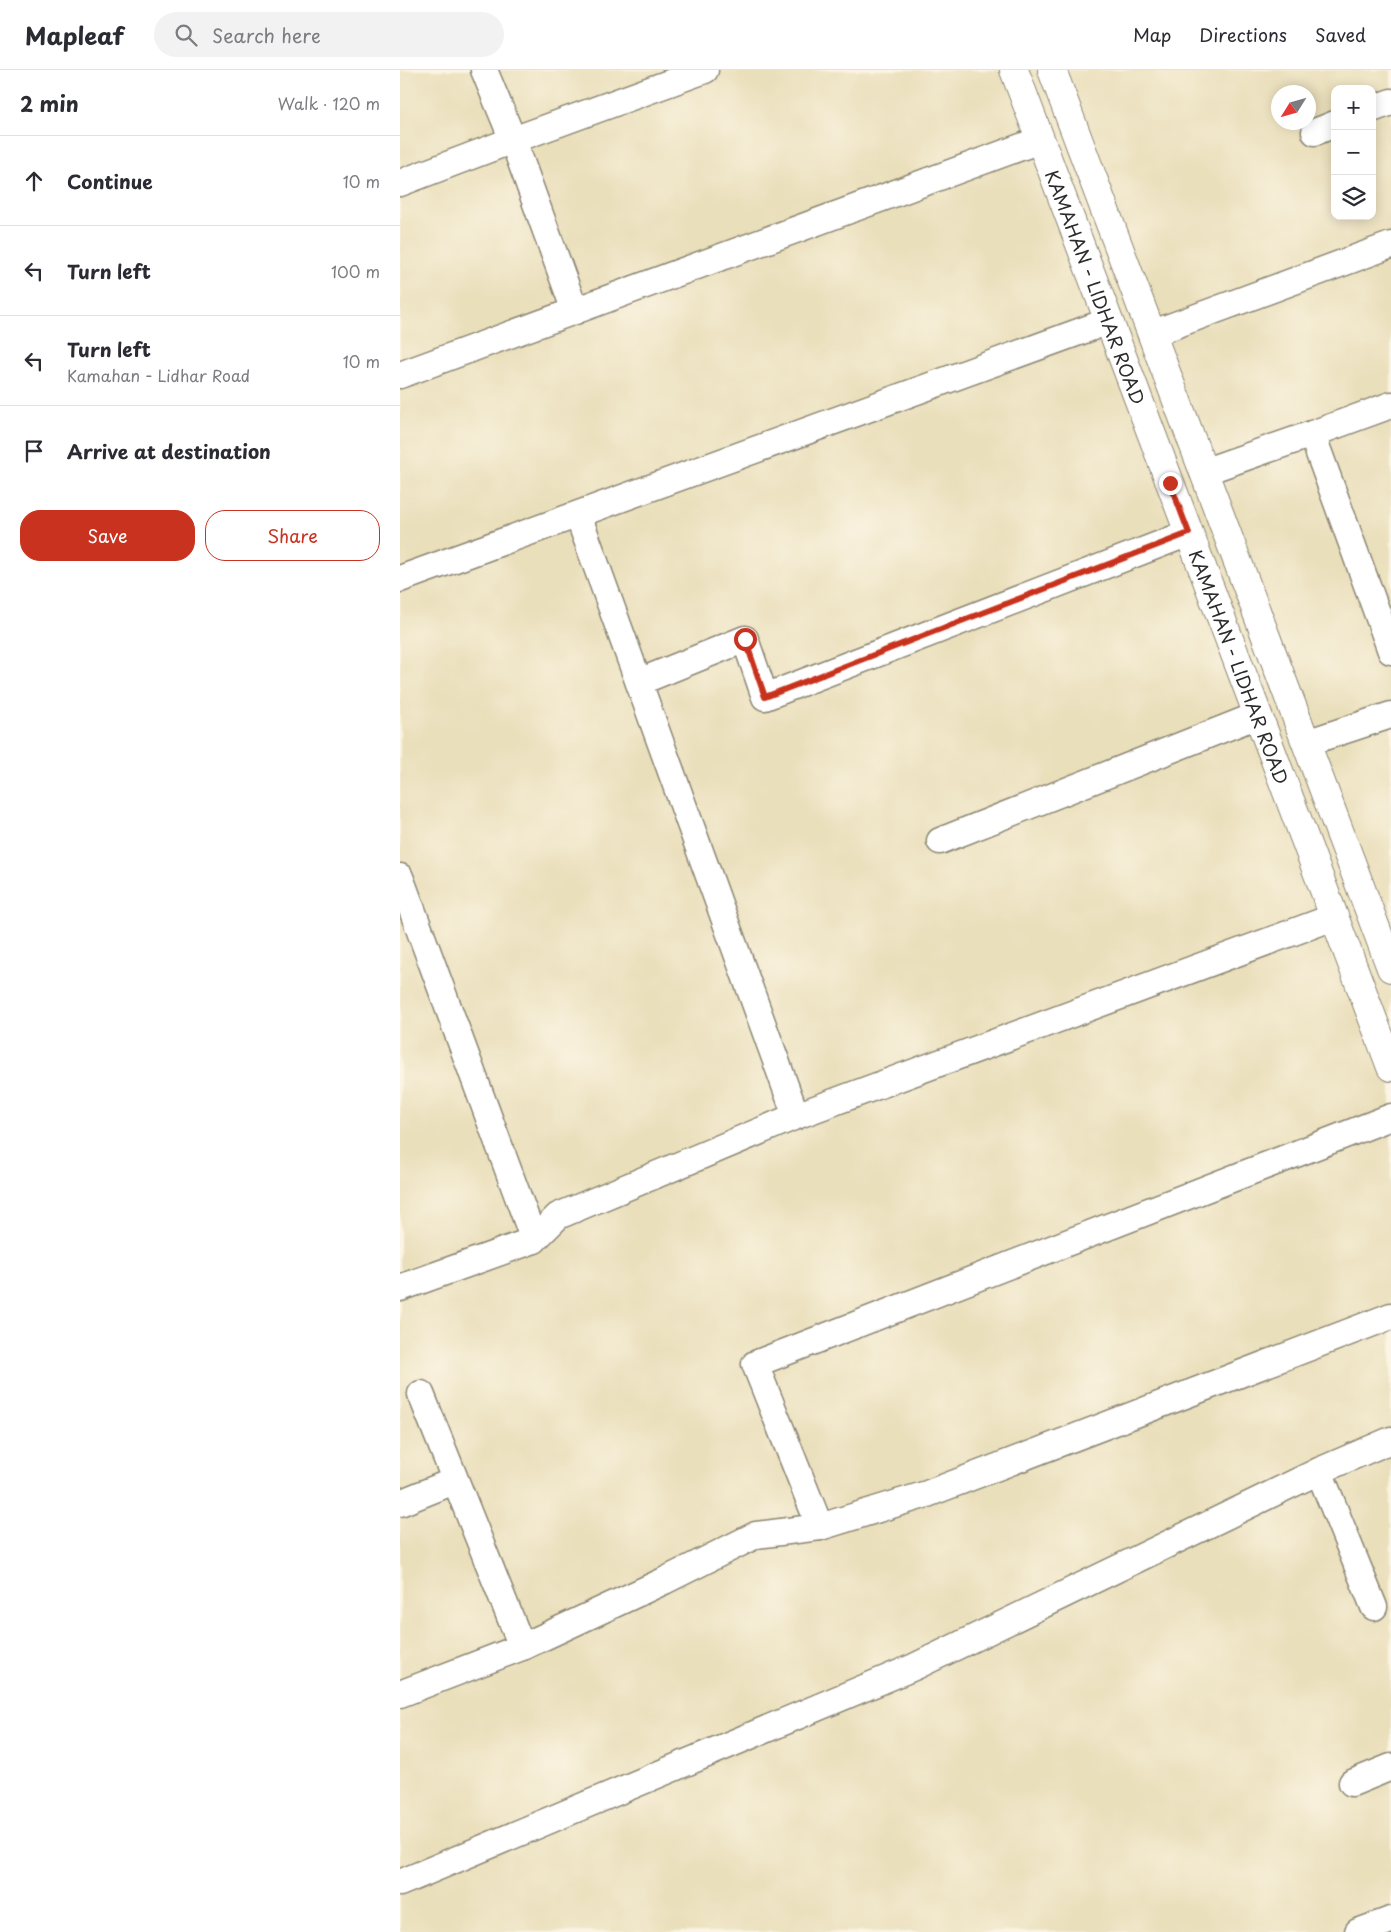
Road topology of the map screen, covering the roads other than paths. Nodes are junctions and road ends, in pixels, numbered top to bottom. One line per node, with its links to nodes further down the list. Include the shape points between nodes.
1 (484, 70): 7 (street)
2 (705, 70): 7 (street)
3 (1014, 70): 8 (main road, KAMAHAN - LIDHAR ROAD)
4 (1052, 70): 13 (main road, KAMAHAN - LIDHAR ROAD)
5 (1391, 102): 6 (street)
6 (1376, 108)
7 (513, 140): 9 (street); 11 (street)
8 (1040, 140): 11 (street); 12 (main road, KAMAHAN - LIDHAR ROAD)
9 (400, 183)
10 (1391, 245): 13 (street)
11 (575, 311): 14 (street)
12 (1109, 321): 18 (street); 19 (main road, KAMAHAN - LIDHAR ROAD)
13 (1152, 334): 17 (main road, KAMAHAN - LIDHAR ROAD)
14 (400, 375)
15 (1391, 405): 16 (street)
16 (1312, 434): 17 (street); 21 (street)
17 (1203, 472): 25 (main road, KAMAHAN - LIDHAR ROAD)
18 (578, 515): 20 (street); 22 (street)
19 (1189, 533): 22 (street, via 765,697 745,639); 23 (main road, KAMAHAN - LIDHAR ROAD)
20 (400, 580)
21 (1391, 651)
22 (640, 682): 32 (street)
23 (1258, 715): 26 (street); 28 (main road, KAMAHAN - LIDHAR ROAD)
24 (1391, 715): 25 (street)
25 (1306, 743): 29 (main road, KAMAHAN - LIDHAR ROAD)
26 (940, 841)
27 (400, 878): 34 (street)
28 (1334, 917): 31 (main road, KAMAHAN - LIDHAR ROAD); 32 (street)
29 (1385, 934): 30 (main road, KAMAHAN - LIDHAR ROAD)
30 (1391, 968)
31 (1391, 1067)
32 (796, 1116): 34 (street, via 558,1216)
33 (1391, 1117): 42 (street, via 754,1364)
34 (534, 1240): 35 (street)
35 (400, 1288)
36 (1391, 1316): 42 (street, via 926,1494)
37 (421, 1394): 40 (street)
38 (1391, 1440): 39 (street)
39 (1319, 1471): 43 (street); 48 (street, via 914,1667)
40 (454, 1481): 41 (street); 44 (street)
41 (400, 1503)
42 (820, 1527): 44 (street, via 756,1535)
43 (1374, 1607)
44 (522, 1647): 45 (street)
45 (400, 1694)
46 (1391, 1767): 47 (street)
47 (1352, 1783)
48 (400, 1883)
49 (1391, 1920): 50 (street)
50 (1358, 1932)

